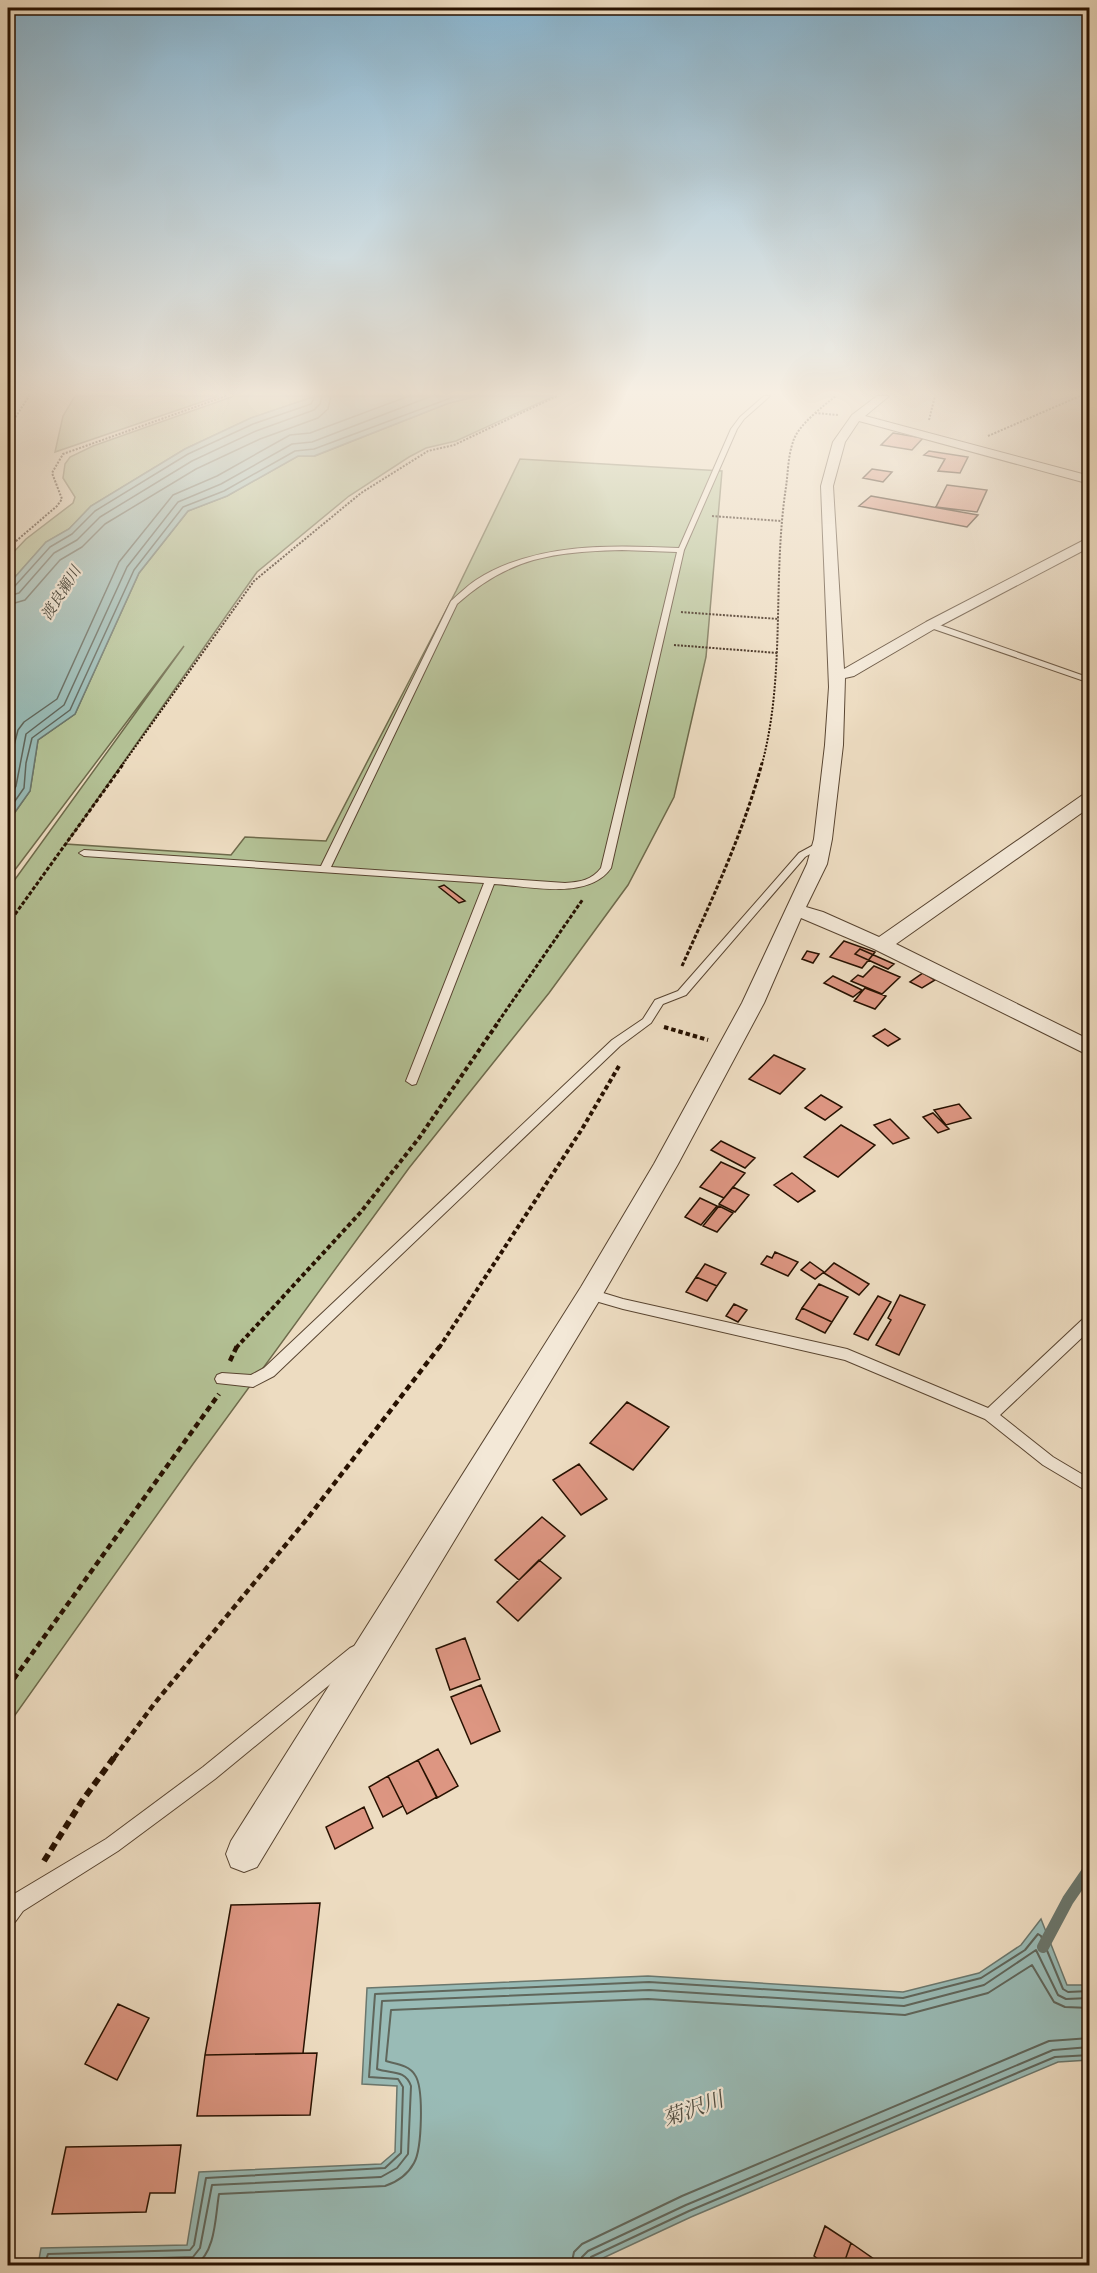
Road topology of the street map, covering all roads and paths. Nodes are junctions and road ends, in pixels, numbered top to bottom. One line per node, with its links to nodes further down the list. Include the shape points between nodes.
1 (60, 502): 9 (path)
2 (350, 502): 25 (path, via 254,581)
3 (702, 502): 10 (lane)
4 (783, 502): 7 (path)
5 (828, 502): 16 (street)
6 (719, 516): 7 (path)
7 (780, 521): 12 (path)
8 (1089, 541): 13 (street)
9 (8, 548)
10 (681, 550): 11 (lane); 21 (lane, via 610,547 558,553 493,573 464,592 454,603)
11 (667, 611): 12 (path); 14 (lane)
12 (779, 619): 15 (path)
13 (931, 625): 16 (street, via 848,673); 17 (lane)
14 (660, 644): 15 (path); 22 (lane, via 606,868)
15 (778, 653): 27 (path, via 767,745 751,804)
16 (836, 674): 19 (street, via 834,745)
17 (1089, 681)
18 (1089, 798): 26 (street)
19 (822, 844): 24 (street, via 817,864); 28 (lane, via 802,855 682,993 659,1002)
20 (84, 853): 21 (lane)
21 (325, 869): 23 (lane)
22 (597, 878): 23 (lane, via 565,886); 35 (path, via 419,1138 360,1213 237,1346)
23 (490, 881): 32 (lane)
24 (794, 910): 26 (street); 29 (street)
25 (8, 924)
26 (881, 945): 30 (street)
27 (679, 972)
28 (647, 1021): 29 (path); 35 (lane, via 616,1042 269,1372 253,1381)
29 (729, 1047): 33 (street)
30 (1089, 1049)
31 (622, 1061): 41 (path, via 438,1349 307,1519 154,1704 82,1801)
32 (412, 1082)
33 (590, 1294): 36 (lane, via 847,1354); 38 (street)
34 (1089, 1321): 36 (lane)
35 (222, 1379): 39 (path, via 219,1398)
36 (990, 1415): 37 (lane, via 1048,1461)
37 (1089, 1487)
38 (380, 1634): 40 (street); 42 (lane, via 209,1773 112,1845 16,1904)
39 (8, 1687)
40 (244, 1854)
41 (40, 1867)
42 (8, 1915)

